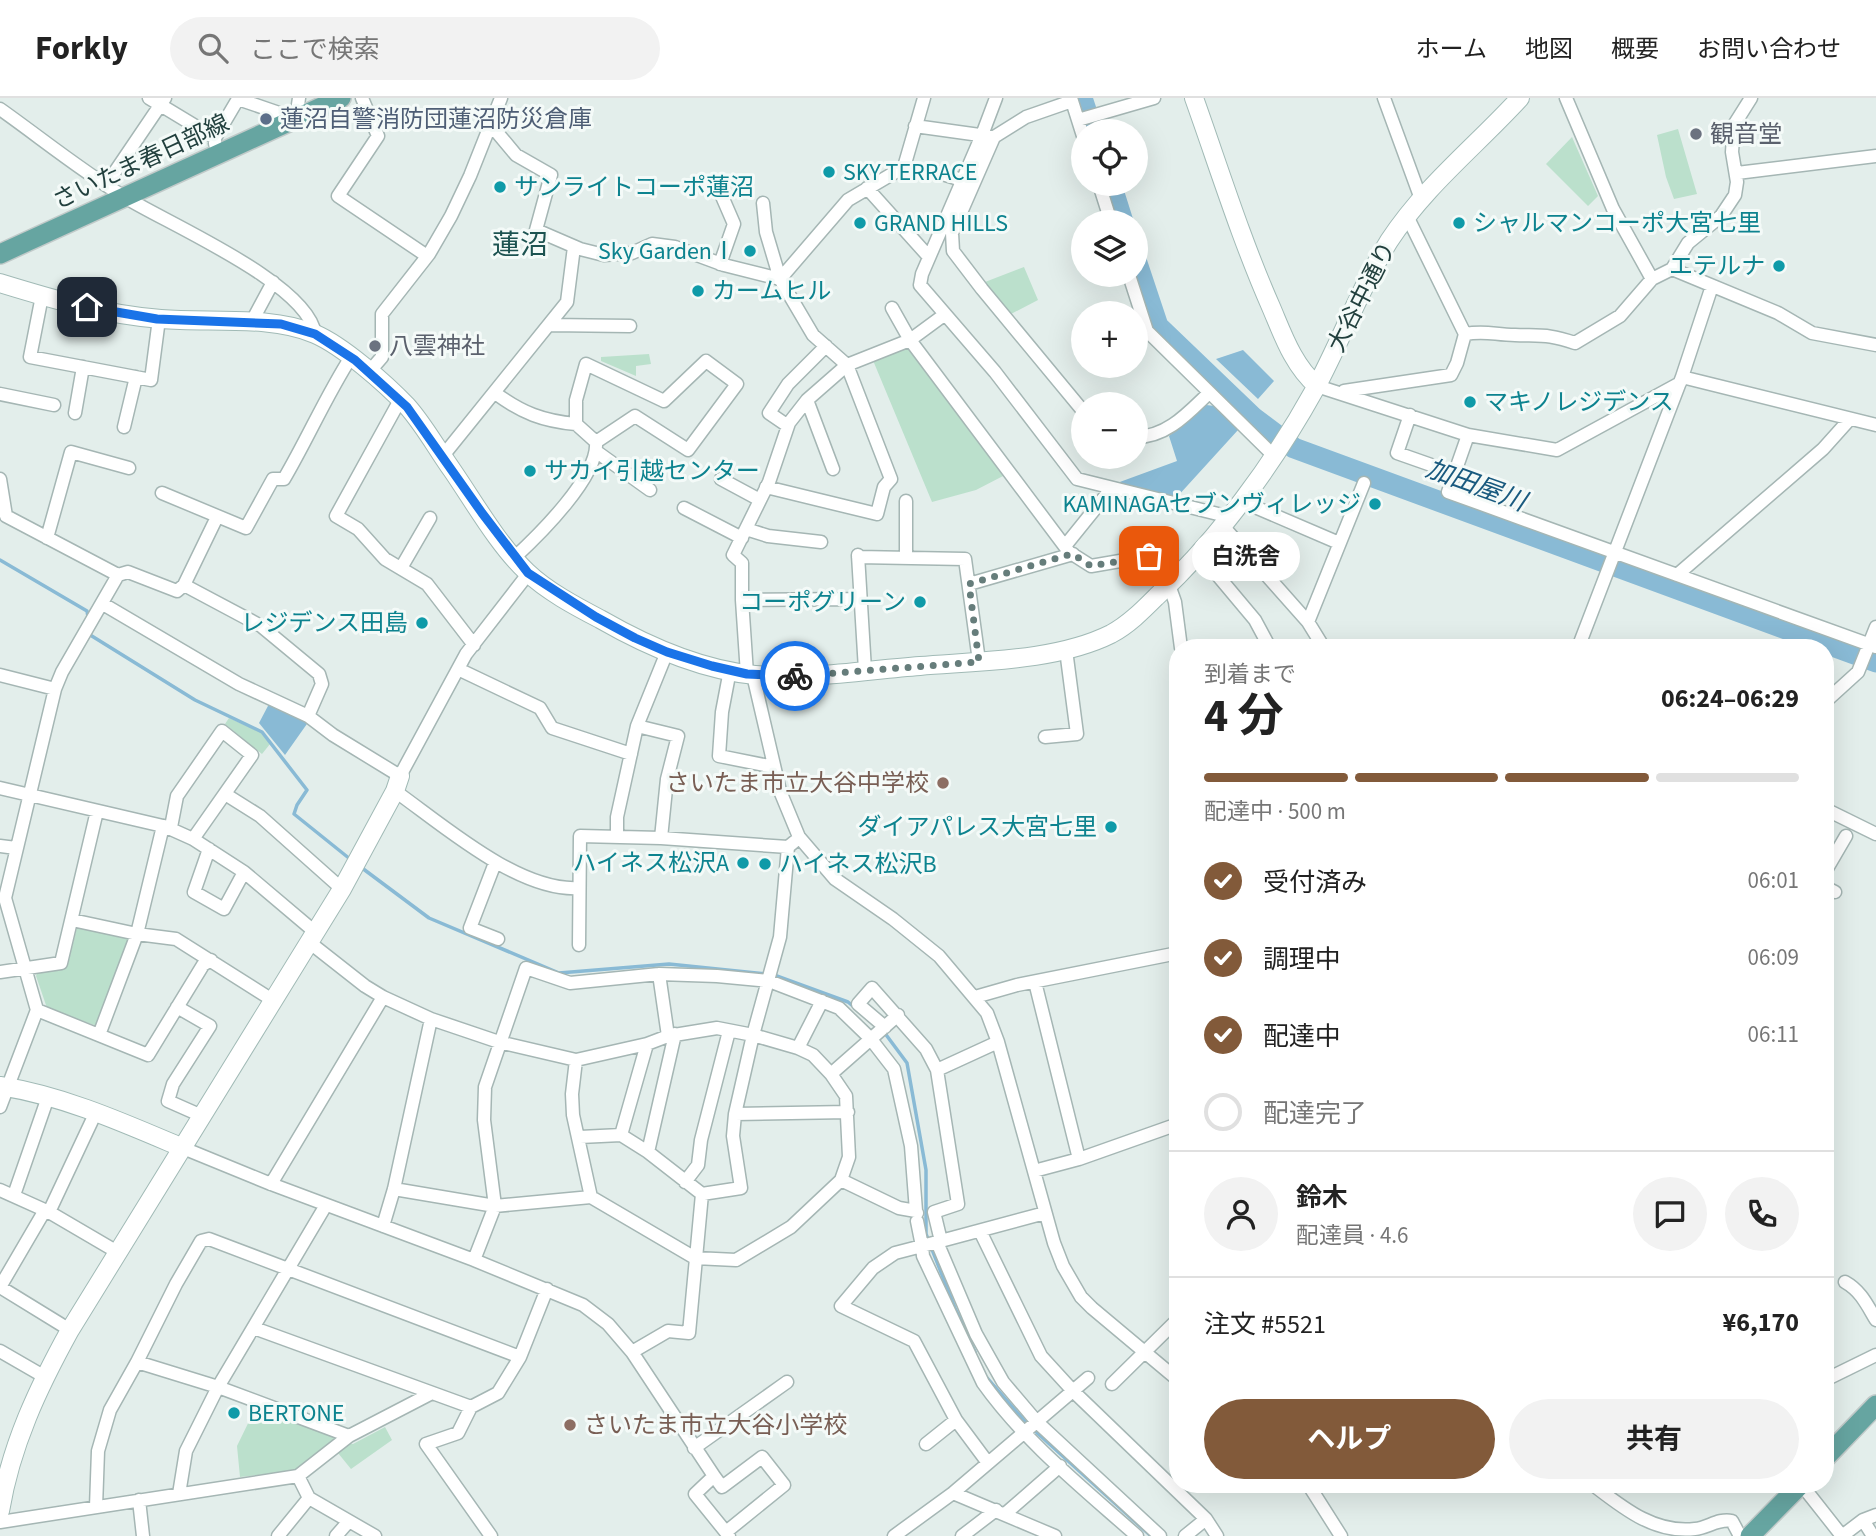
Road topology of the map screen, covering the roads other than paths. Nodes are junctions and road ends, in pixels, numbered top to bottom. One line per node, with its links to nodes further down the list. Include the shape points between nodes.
1 (299, 98): 18 (street)
2 (341, 98): 18 (main road, さいたま春日部線)
3 (362, 98): 36 (street, via 378,136 338,196)
4 (501, 98): 19 (street)
5 (924, 98): 20 (street)
6 (996, 98): 21 (street)
7 (1154, 98): 17 (street)
8 (1194, 98): 64 (street, via 1249,259 1290,350)
9 (1384, 98): 31 (street)
10 (1521, 98): 31 (street, 大谷中通り)
11 (1566, 98): 41 (street, via 1613,209)
12 (1751, 98): 25 (street, via 1734,125 1732,152)
13 (158, 100): 22 (street); 27 (street)
14 (1071, 100): 16 (street); 21 (street)
15 (0, 109): 27 (street)
16 (1078, 119)
17 (1081, 119)
18 (292, 120): 22 (main road, さいたま春日部線); 22 (street, via 238,99)
19 (491, 124): 34 (street, via 516,155 551,175 536,230); 36 (street, via 470,176)
20 (915, 126): 21 (street); 28 (street, via 904,167)
21 (988, 136): 26 (street); 69 (street, via 952,233 953,251)
22 (215, 146): 30 (main road, さいたま春日部線)
23 (1876, 156): 25 (street)
24 (929, 170): 26 (street)
25 (1737, 173): 39 (street, via 1735,195 1721,216 1688,243)
26 (962, 180): 37 (street)
27 (106, 185): 30 (street)
28 (867, 188): 37 (street); 40 (street, via 848,200)
29 (721, 194): 38 (street, via 734,224)
30 (124, 197): 35 (main road, さいたま春日部線); 42 (street)
31 (1421, 199): 33 (street, 大谷中通り)
32 (763, 203): 40 (street)
33 (1407, 216): 54 (street); 64 (street, 大谷中通り, via 1369,277)
34 (574, 247): 38 (street, via 604,255 632,253 652,244 676,247); 51 (street, via 567,302)
35 (0, 254)
36 (427, 256): 61 (street, via 383,314 382,357)
37 (929, 257): 48 (street, via 920,285)
38 (720, 264): 40 (street)
39 (1672, 269): 41 (street); 44 (street)
40 (780, 279): 57 (street, via 813,335)
41 (1652, 279): 54 (street, via 1620,316 1576,343 1552,335)
42 (273, 282): 50 (street); 53 (street, via 298,304 314,324)
43 (0, 283): 46 (street, 大谷中通り)
44 (1712, 286): 56 (street, via 1812,333); 63 (street)
45 (1133, 287): 67 (street, via 1147,331)
46 (42, 296): 49 (street, 大谷中通り); 60 (street, via 30,357)
47 (892, 307): 55 (street)
48 (944, 315): 55 (street); 92 (street, via 995,372 1077,479)
49 (159, 319): 50 (street, 大谷中通り); 62 (street, via 151,380)
50 (251, 323): 53 (street, 大谷中通り, via 281,324)
51 (549, 325): 52 (street); 66 (street)
52 (630, 326)
53 (315, 334): 58 (street, 大谷中通り)
54 (1465, 334): 65 (street, via 1451,376)
55 (910, 340): 59 (street); 106 (street)
56 (1876, 345)
57 (826, 346): 59 (street); 78 (street, via 788,384 769,413)
58 (351, 357): 61 (street, 大谷中通り); 99 (street, via 284,479 273,479 246,528)
59 (847, 365): 71 (street); 91 (street, via 891,479 884,486 877,514)
60 (83, 368): 62 (street); 73 (street)
61 (369, 372): 70 (street, 大谷中通り)
62 (136, 377): 79 (street)
63 (1681, 380): 75 (street); 80 (street, via 1558,450); 110 (street)
64 (1317, 386): 65 (street); 83 (street, 大谷中通り)
65 (1340, 392): 74 (street)
66 (495, 393): 76 (street, via 513,407 548,422); 84 (street)
67 (1209, 393): 81 (street, via 1172,427); 83 (street)
68 (0, 394): 72 (street)
69 (1071, 397)
70 (400, 400): 84 (street, 大谷中通り); 111 (street, via 336,516 359,528 385,559)
71 (807, 400): 78 (street); 86 (street)
72 (54, 405)
73 (75, 413)
74 (1410, 415): 80 (street); 87 (street, via 1397,453)
75 (1849, 420): 77 (street); 114 (street, via 1824,449)
76 (576, 424): 82 (street); 82 (street, via 576,400 586,364 664,401 706,361 737,384 688,450 635,416)
77 (1876, 425)
78 (788, 426): 91 (street)
79 (124, 427)
80 (1468, 435): 87 (street)
81 (1148, 436)
82 (597, 447): 93 (street); 108 (street, via 586,477)
83 (1274, 456): 97 (street, 大谷中通り)
84 (442, 457): 108 (street, 大谷中通り)
85 (129, 468): 103 (street, via 71,452)
86 (833, 469)
87 (1454, 474): 110 (street, via 1448,492)
88 (0, 479): 103 (street, via 6,516)
89 (722, 479): 95 (street)
90 (1364, 482): 105 (street)
91 (766, 487): 95 (street)
92 (1111, 489): 101 (street); 106 (street)
93 (650, 490)
94 (162, 494): 99 (street)
95 (760, 500): 102 (street)
96 (906, 501): 109 (street)
97 (1241, 501): 101 (street, 大谷中通り); 105 (street)
98 (684, 508): 102 (street)
99 (217, 517): 117 (street)
100 (430, 519): 111 (street)
101 (1226, 521): 107 (street, 大谷中通り); 121 (street)
102 (744, 533): 104 (street); 119 (street, via 733,555 742,563)
103 (47, 538): 113 (street)
104 (821, 542)
105 (1339, 543): 121 (street)
106 (1069, 550): 115 (street, via 1091,566 1149,556); 116 (street)
107 (1198, 552): 115 (street, 大谷中通り); 124 (street, via 1255,620)
108 (514, 558): 112 (street, 大谷中通り)
109 (906, 558): 116 (street, via 965,559); 118 (street, via 858,556)
110 (1610, 560): 114 (street); 126 (street)
111 (401, 568): 127 (street, via 427,584)
112 (528, 573): 127 (street); 130 (street, 大谷中通り, via 596,617)
113 (118, 575): 117 (street, via 128,572 177,591); 120 (street)
114 (1678, 575): 129 (street)
115 (1172, 580): 123 (street); 128 (street, 大谷中通り, via 1126,625)
116 (969, 584): 131 (street)
117 (184, 585): 138 (street, via 261,626 319,674 322,684)
118 (861, 599): 119 (street); 133 (street)
119 (742, 600): 134 (street)
120 (103, 604): 136 (street); 138 (street, via 239,684)
121 (1308, 622): 125 (street)
122 (1876, 627): 129 (street)
123 (1180, 639)
124 (1265, 639)
125 (1318, 639)
126 (1581, 639)
127 (474, 645): 132 (street)
128 (1066, 650): 131 (street, 大谷中通り); 140 (street, via 1077,734)
129 (1869, 651): 137 (street, via 1858,673)
130 (667, 652): 134 (street, 大谷中通り); 139 (street)
131 (979, 662): 133 (street, 大谷中通り)
132 (458, 670): 141 (street, via 540,708 552,728); 143 (street)
133 (864, 670): 134 (street, 大谷中通り, via 798,676)
134 (743, 673): 142 (street); 142 (street, via 722,712 719,756)
135 (0, 675): 136 (street)
136 (55, 689): 146 (street)
137 (1834, 694)
138 (307, 716): 143 (street)
139 (637, 726): 141 (street); 154 (street, via 678,736 667,779)
140 (1045, 737)
141 (631, 754): 151 (street)
142 (774, 767): 153 (street)
143 (397, 783): 161 (street); 164 (street)
144 (0, 789): 146 (street)
145 (225, 794): 149 (street, via 252,755 222,731 177,796); 155 (street); 164 (street, via 260,816)
146 (29, 795): 147 (street); 158 (street)
147 (97, 811): 149 (street); 166 (street)
148 (1834, 813): 150 (street)
149 (167, 827): 155 (street); 167 (street)
150 (1876, 834)
151 (617, 836): 154 (street); 163 (street, via 580,836)
152 (1846, 836): 160 (street)
153 (799, 837): 157 (street); 179 (street, via 835,879 939,956)
154 (661, 838): 157 (street)
155 (193, 839): 159 (street)
156 (0, 846): 158 (street)
157 (788, 847): 176 (street, via 780,937)
158 (16, 848): 165 (street)
159 (209, 849): 162 (street); 162 (street, via 194,892 224,909)
160 (1834, 857)
161 (495, 863): 163 (street, via 561,889); 169 (street, via 470,928)
162 (244, 872): 168 (street)
163 (579, 887): 170 (street)
164 (342, 889): 168 (street)
165 (5, 919): 173 (street)
166 (72, 920): 167 (street); 173 (street, via 61,963)
167 (137, 934): 172 (street, via 176,939); 188 (street)
168 (312, 937): 178 (street); 180 (street)
169 (498, 939)
170 (579, 945)
171 (1169, 955): 177 (street)
172 (211, 960): 180 (street); 182 (street, via 203,965)
173 (25, 968): 174 (street); 183 (street)
174 (0, 972)
175 (659, 974): 176 (street); 189 (street); 191 (street, via 569,983 527,968)
176 (770, 976): 181 (street); 190 (street)
177 (1035, 982): 179 (street); 210 (street)
178 (383, 997): 185 (street); 214 (street)
179 (975, 997): 192 (street)
180 (274, 1001): 204 (street)
181 (822, 1001): 187 (street); 194 (street)
182 (177, 1007): 188 (street, via 148,1055); 204 (street, via 210,1026 173,1084 168,1101)
183 (37, 1010): 188 (street); 198 (street)
184 (898, 1015): 187 (street); 187 (street, via 872,988 858,1004); 196 (street)
185 (431, 1019): 191 (street); 215 (street)
186 (729, 1031): 189 (street, via 707,1028); 190 (street); 213 (street, via 698,1165)
187 (879, 1031): 197 (street); 224 (street, via 894,1069 911,1146)
188 (99, 1035)
189 (671, 1035): 193 (street); 209 (street)
190 (753, 1035): 194 (street); 203 (street)
191 (499, 1042): 195 (street); 221 (street, via 485,1087 484,1120)
192 (998, 1042): 196 (street); 211 (street)
193 (647, 1044): 195 (street); 206 (street)
194 (798, 1048): 197 (street, via 813,1055)
195 (576, 1060): 207 (street, via 573,1115)
196 (937, 1070): 227 (street, via 958,1204 934,1212)
197 (831, 1074): 202 (street, via 846,1096)
198 (4, 1086): 199 (street); 200 (street)
199 (48, 1097): 201 (street); 218 (street)
200 (0, 1107)
201 (96, 1112): 208 (street); 222 (street)
202 (848, 1112): 203 (street); 212 (street, via 849,1157)
203 (735, 1114): 217 (street, via 733,1136 741,1188)
204 (202, 1116): 208 (street)
205 (1169, 1127): 210 (street)
206 (621, 1135): 207 (street); 209 (street)
207 (580, 1137): 219 (street)
208 (183, 1148): 214 (street); 228 (street)
209 (648, 1152): 213 (street)
210 (1079, 1159): 211 (street)
211 (1034, 1171): 223 (street)
212 (841, 1180): 224 (street); 229 (street, via 791,1227 736,1260)
213 (685, 1182): 217 (street)
214 (271, 1184): 220 (street)
215 (394, 1189): 221 (street); 225 (street)
216 (0, 1190): 218 (street)
217 (702, 1194): 229 (street)
218 (14, 1195): 222 (street)
219 (591, 1197): 221 (street); 229 (street)
220 (326, 1205): 225 (street); 231 (street)
221 (495, 1206): 230 (street)
222 (47, 1211): 228 (street); 233 (street)
223 (1045, 1213): 226 (street); 241 (street, via 1063,1266 1081,1297)
224 (917, 1215): 227 (street)
225 (383, 1226): 230 (street)
226 (980, 1231): 227 (street); 252 (street, via 1033,1343)
227 (932, 1244): 256 (street, via 895,1253 873,1268 841,1306 914,1341); 257 (street, via 923,1256 983,1383)
228 (118, 1253): 238 (street)
229 (695, 1258): 240 (street, via 689,1333 668,1331)
230 (474, 1260): 234 (street)
231 (290, 1269): 236 (street); 243 (street); 244 (street, via 209,1239 201,1241)
232 (1845, 1282): 235 (street, via 1856,1288)
233 (0, 1287): 238 (street)
234 (547, 1289): 240 (street, via 583,1305 608,1324); 243 (street)
235 (1876, 1321)
236 (254, 1328): 251 (street); 253 (street)
237 (1169, 1328): 241 (street)
238 (70, 1330): 247 (street)
239 (0, 1351): 247 (street)
240 (632, 1352): 260 (street)
241 (1143, 1353): 245 (street); 250 (street)
242 (1876, 1355): 246 (street)
243 (520, 1357): 255 (street, via 498,1393)
244 (137, 1362): 251 (street); 276 (street, via 110,1410 98,1451)
245 (1169, 1373)
246 (1834, 1376)
247 (44, 1377): 277 (street, via 16,1442)
248 (1088, 1378): 252 (street)
249 (787, 1382): 260 (street)
250 (1111, 1384)
251 (218, 1387): 258 (street); 273 (street, via 186,1451)
252 (1073, 1391): 257 (street); 266 (street)
253 (430, 1394): 255 (street); 258 (street)
254 (1876, 1405): 261 (main road)
255 (471, 1407): 291 (street, via 458,1433 426,1444)
256 (956, 1420): 259 (street); 262 (street)
257 (1031, 1427): 262 (street); 263 (street); 296 (street)
258 (349, 1436): 264 (street)
259 (926, 1444)
260 (694, 1448): 265 (street)
261 (1834, 1449)
262 (988, 1463): 267 (street)
263 (1059, 1466): 278 (street); 295 (street)
264 (298, 1476): 273 (street); 274 (street)
265 (714, 1476): 286 (street, via 695,1494); 286 (street, via 722,1487 762,1457 784,1485)
266 (1169, 1483)
267 (954, 1493): 278 (street); 292 (street)
268 (1179, 1493): 280 (street)
269 (1314, 1493): 299 (street)
270 (1605, 1493): 285 (street, via 1647,1522)
271 (1792, 1493): 301 (main road)
272 (1808, 1493): 302 (street)
273 (179, 1494): 275 (street)
274 (309, 1498): 282 (street); 288 (street)
275 (139, 1500): 276 (street); 287 (street)
276 (96, 1507): 283 (street)
277 (0, 1511)
278 (1001, 1512): 284 (street); 293 (street)
279 (1876, 1515): 281 (street)
280 (1206, 1519): 297 (street); 298 (street)
281 (1863, 1520): 302 (street); 303 (street)
282 (349, 1521): 289 (street); 290 (street)
283 (0, 1522)
284 (1035, 1533): 294 (street)
285 (1695, 1533): 300 (street, via 1725,1520 1731,1521)
286 (727, 1534)
287 (143, 1536)
288 (278, 1536)
289 (337, 1536)
290 (375, 1536)
291 (491, 1536)
292 (894, 1536)
293 (962, 1536)
294 (1055, 1536)
295 (1137, 1536)
296 (1160, 1536)
297 (1185, 1536)
298 (1217, 1536)
299 (1341, 1536)
300 (1740, 1536)
301 (1750, 1536)
302 (1842, 1536)
303 (1873, 1536)

